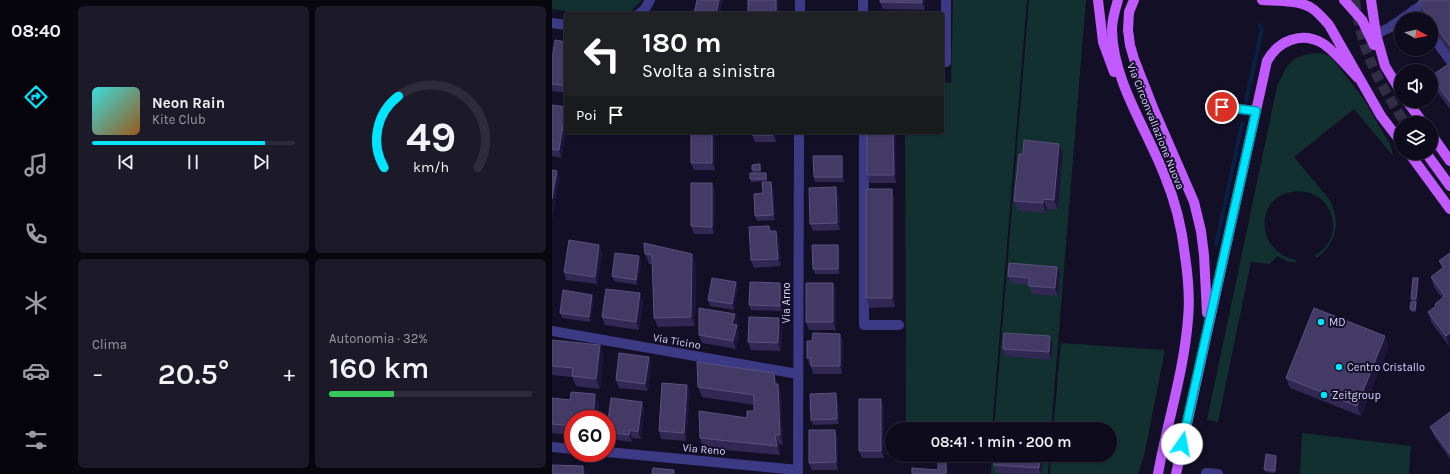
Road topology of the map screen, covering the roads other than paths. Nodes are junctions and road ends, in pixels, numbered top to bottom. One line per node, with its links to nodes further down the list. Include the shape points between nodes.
1 (650, 0): 13 (street)
2 (800, 0): 14 (street)
3 (863, 0): 15 (street)
4 (946, 0): 23 (street)
5 (1098, 0): 27 (main road, via 1102,35 1110,63)
6 (1118, 0): 27 (main road, Via Circonvallazione Nuova, via 1114,16 1113,42 1116,61)
7 (1134, 0): 39 (main road, Via Circonvallazione Nuova, via 1129,12 1130,45 1154,110 1194,202 1204,255)
8 (1262, 0): 25 (main road, via 1288,1 1309,7 1320,14 1329,25)
9 (1344, 0): 24 (main road, via 1362,20)
10 (1371, 0): 20 (main road)
11 (1429, 0): 12 (street)
12 (1414, 10): 16 (street)
13 (641, 12)
14 (800, 12)
15 (863, 12)
16 (1411, 12)
17 (552, 23): 18 (street)
18 (564, 25)
19 (1394, 25): 20 (street)
20 (1376, 34): 24 (main road)
21 (1438, 44): 22 (street)
22 (1450, 60)
23 (946, 62)
24 (1385, 66): 26 (main road)
25 (1358, 78): 29 (main road, Via Circonvallazione Nuova, via 1322,43 1305,37 1288,40 1271,52 1267,60); 30 (main road)
26 (1394, 81)
27 (1131, 101): 46 (main road, Via Circonvallazione Nuova, via 1165,174 1180,224 1185,256 1188,319 1181,364)
28 (1222, 107): 29 (street)
29 (1256, 111): 39 (main road, Via Circonvallazione Nuova)
30 (1394, 133)
31 (799, 134): 42 (street, Via Arno)
32 (864, 134): 40 (street, via 864,325)
33 (1438, 144): 36 (main road)
34 (1414, 160): 38 (main road)
35 (1431, 160): 37 (main road)
36 (1450, 161)
37 (1450, 186)
38 (1450, 209)
39 (1208, 323): 48 (main road, Via Circonvallazione Nuova)
40 (899, 325)
41 (552, 331): 42 (street, Via Ticino)
42 (798, 374): 47 (street, Via Arno)
43 (552, 447): 44 (street)
44 (564, 448)
45 (616, 453): 47 (street, Via Reno)
46 (1157, 471)
47 (798, 472)
48 (1176, 474)
49 (1206, 474): 50 (street)
50 (1218, 474)

